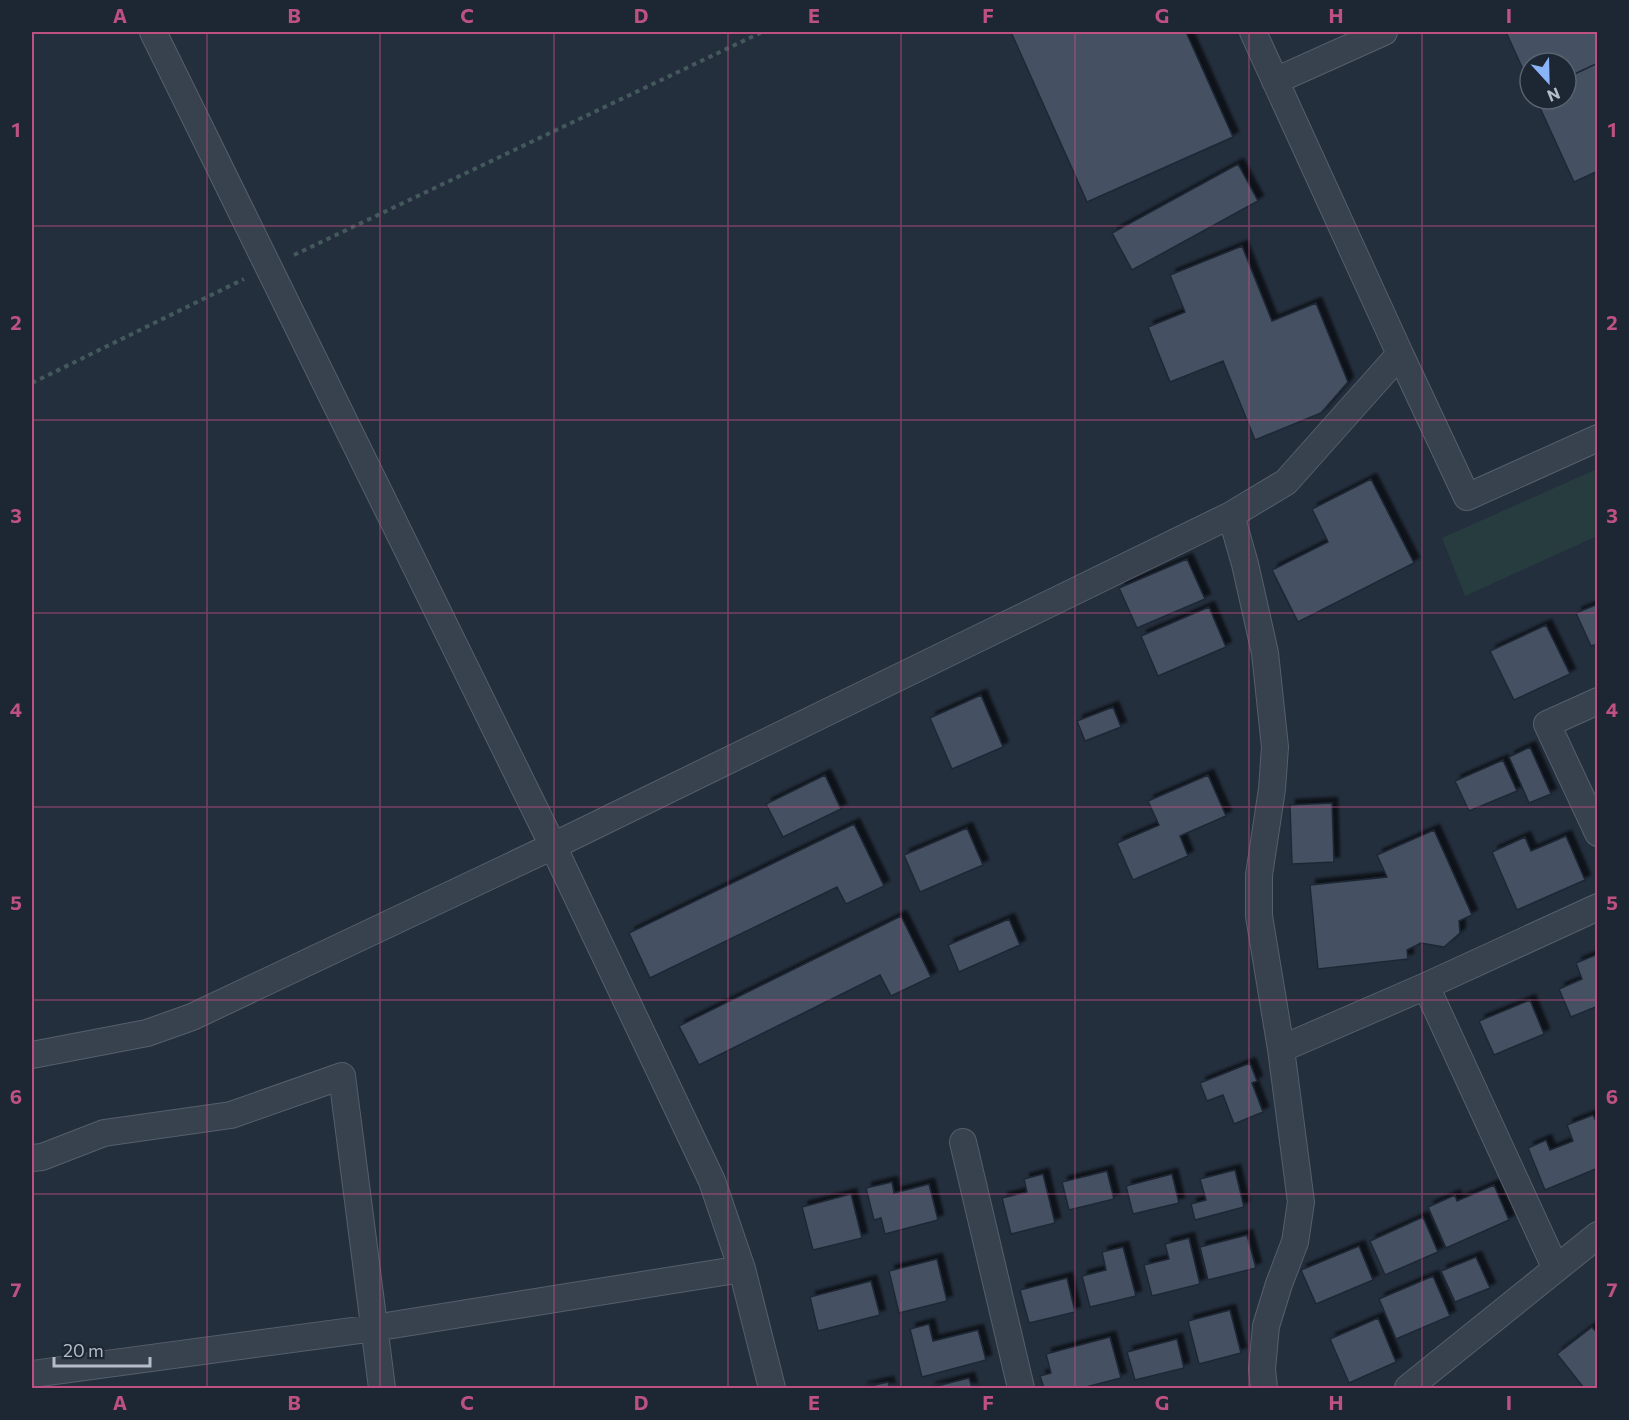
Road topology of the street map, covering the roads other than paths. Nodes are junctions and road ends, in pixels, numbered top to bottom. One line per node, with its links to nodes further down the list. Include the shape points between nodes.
1 (153, 32): 10 (street)
2 (1253, 32): 4 (street)
3 (1384, 32): 4 (street)
4 (1275, 81): 5 (street)
5 (1400, 354): 6 (street, via 1467,497); 7 (street, via 1286,482)
6 (1598, 438)
7 (1231, 515): 10 (street); 13 (street, via 1265,653 1275,747 1259,875 1259,916)
8 (1598, 700): 9 (street, via 1547,724)
9 (1598, 833)
10 (552, 846): 14 (street, via 192,1017 147,1033); 18 (street, via 712,1181)
11 (1598, 907): 12 (street)
12 (1426, 986): 13 (street); 19 (street)
13 (1281, 1049): 25 (street, via 1300,1202 1295,1242 1266,1326)
14 (32, 1055)
15 (963, 1142): 24 (street)
16 (32, 1158): 20 (street, via 104,1133 231,1115 342,1076)
17 (1598, 1235): 19 (street)
18 (742, 1269): 20 (street); 23 (street)
19 (1556, 1269): 26 (street)
20 (374, 1328): 21 (street); 22 (street)
21 (39, 1378)
22 (382, 1389)
23 (772, 1389)
24 (1021, 1389)
25 (1264, 1389)
26 (1408, 1389)

